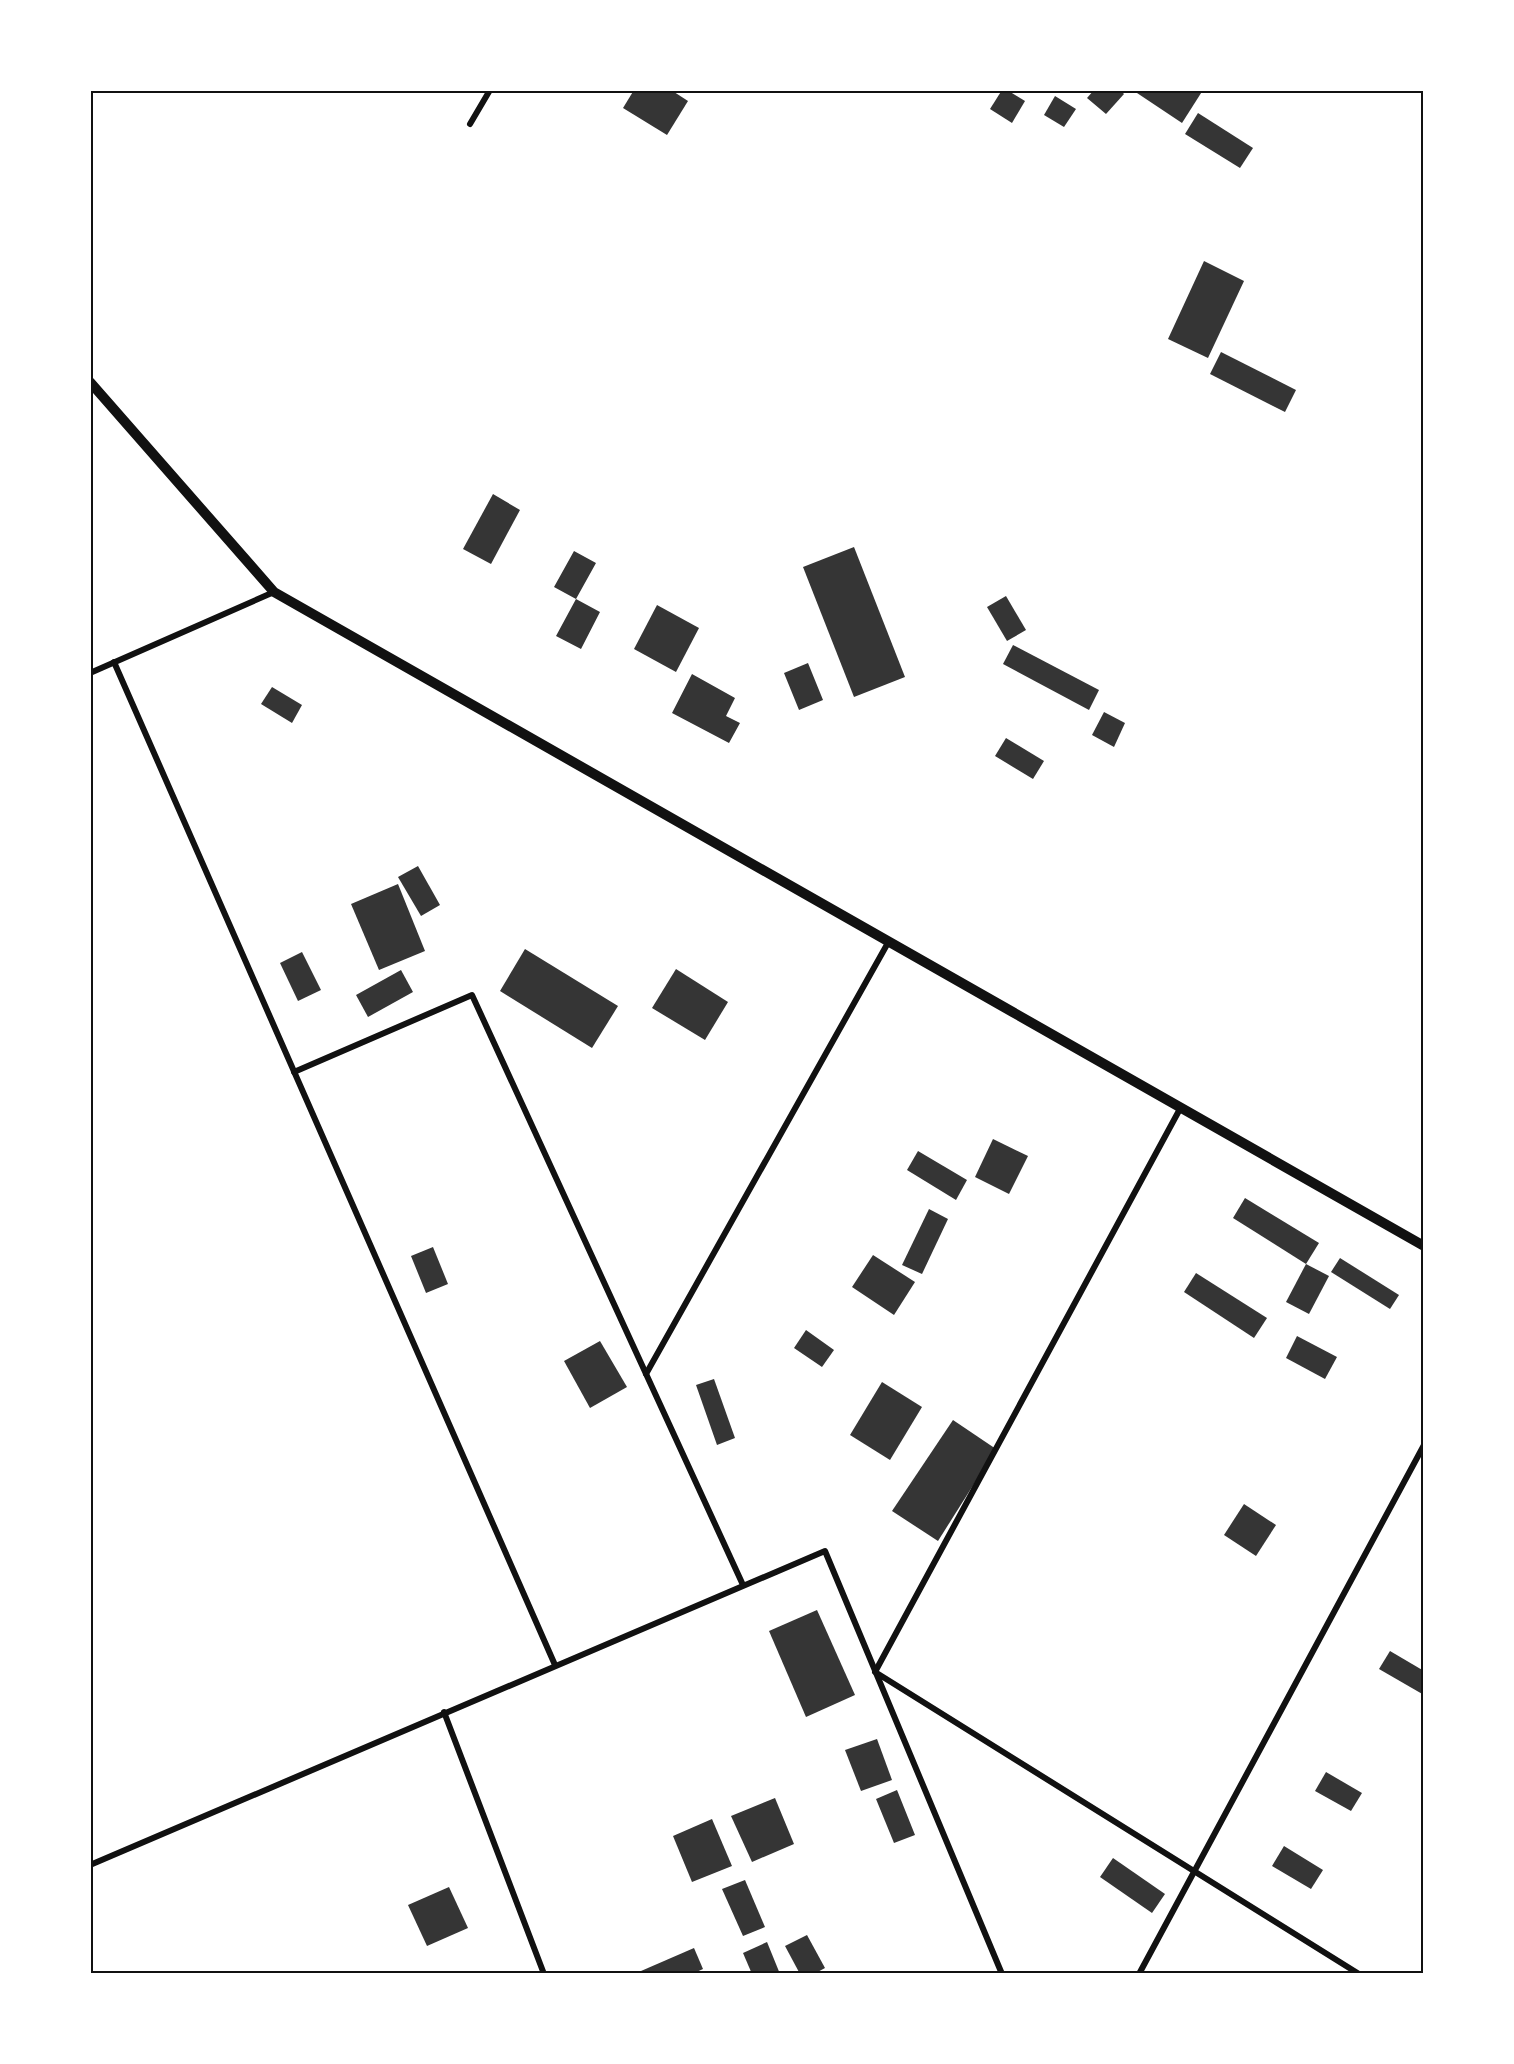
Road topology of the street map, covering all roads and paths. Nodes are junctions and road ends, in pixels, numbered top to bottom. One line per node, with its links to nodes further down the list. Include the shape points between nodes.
1 (490, 90): 2 (street)
2 (470, 124)
3 (90, 382): 4 (street)
4 (274, 592): 5 (street); 7 (street)
5 (114, 662): 6 (street); 8 (street)
6 (90, 673)
7 (889, 941): 9 (street); 11 (street)
8 (294, 1072): 11 (street, via 472,995); 14 (street)
9 (1181, 1107): 10 (street); 15 (street)
10 (1424, 1246)
11 (646, 1374): 13 (street)
12 (1424, 1445): 18 (street)
13 (743, 1585): 14 (street); 15 (street, via 825,1551)
14 (555, 1665): 16 (street)
15 (875, 1672): 18 (street); 20 (street)
16 (444, 1712): 17 (street); 19 (street)
17 (90, 1865)
18 (1194, 1871): 21 (street); 22 (street)
19 (544, 1974)
20 (1002, 1974)
21 (1139, 1974)
22 (1359, 1974)

